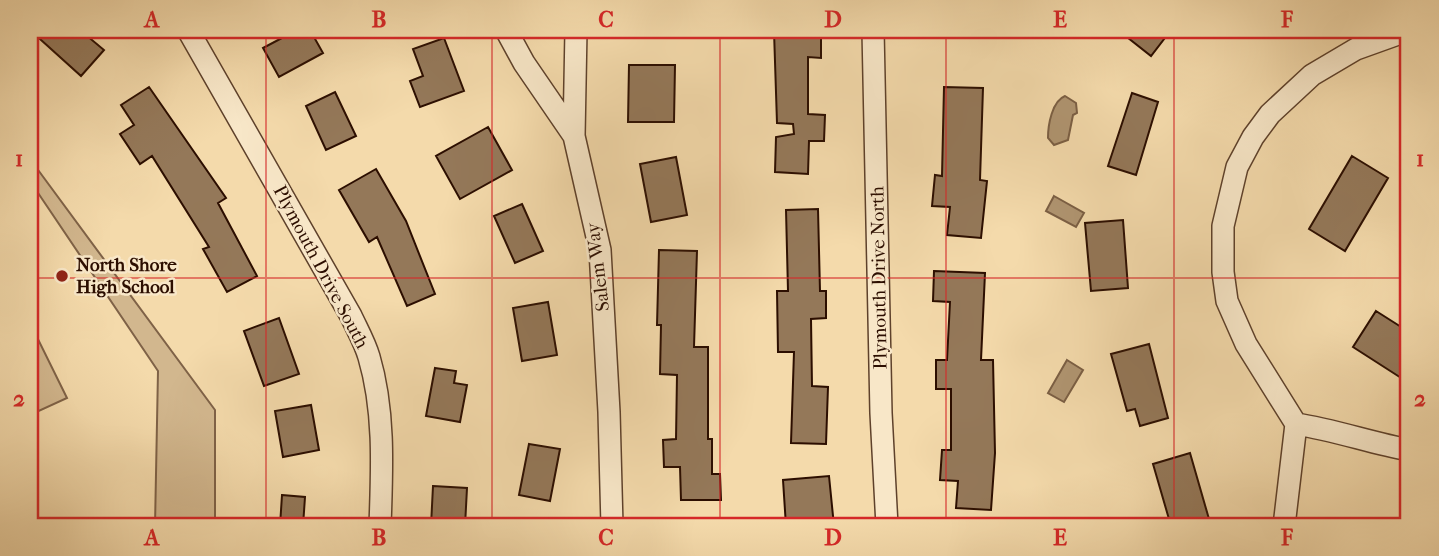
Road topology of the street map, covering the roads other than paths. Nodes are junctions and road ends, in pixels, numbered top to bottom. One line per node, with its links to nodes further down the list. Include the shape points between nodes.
1 (188, 30): 9 (street, Plymouth Drive South, via 351,316 369,356 379,412)
2 (506, 30): 6 (street, Salem Way)
3 (576, 30): 6 (street)
4 (873, 30): 11 (street, Plymouth Drive North)
5 (1409, 30): 7 (street, via 1356,49 1312,75 1270,114 1237,167 1223,226 1227,301 1246,344)
6 (574, 136): 10 (street, Salem Way, via 600,250)
7 (1296, 424): 8 (street); 12 (street)
8 (1409, 450)
9 (380, 526)
10 (612, 526)
11 (887, 526)
12 (1284, 526)

